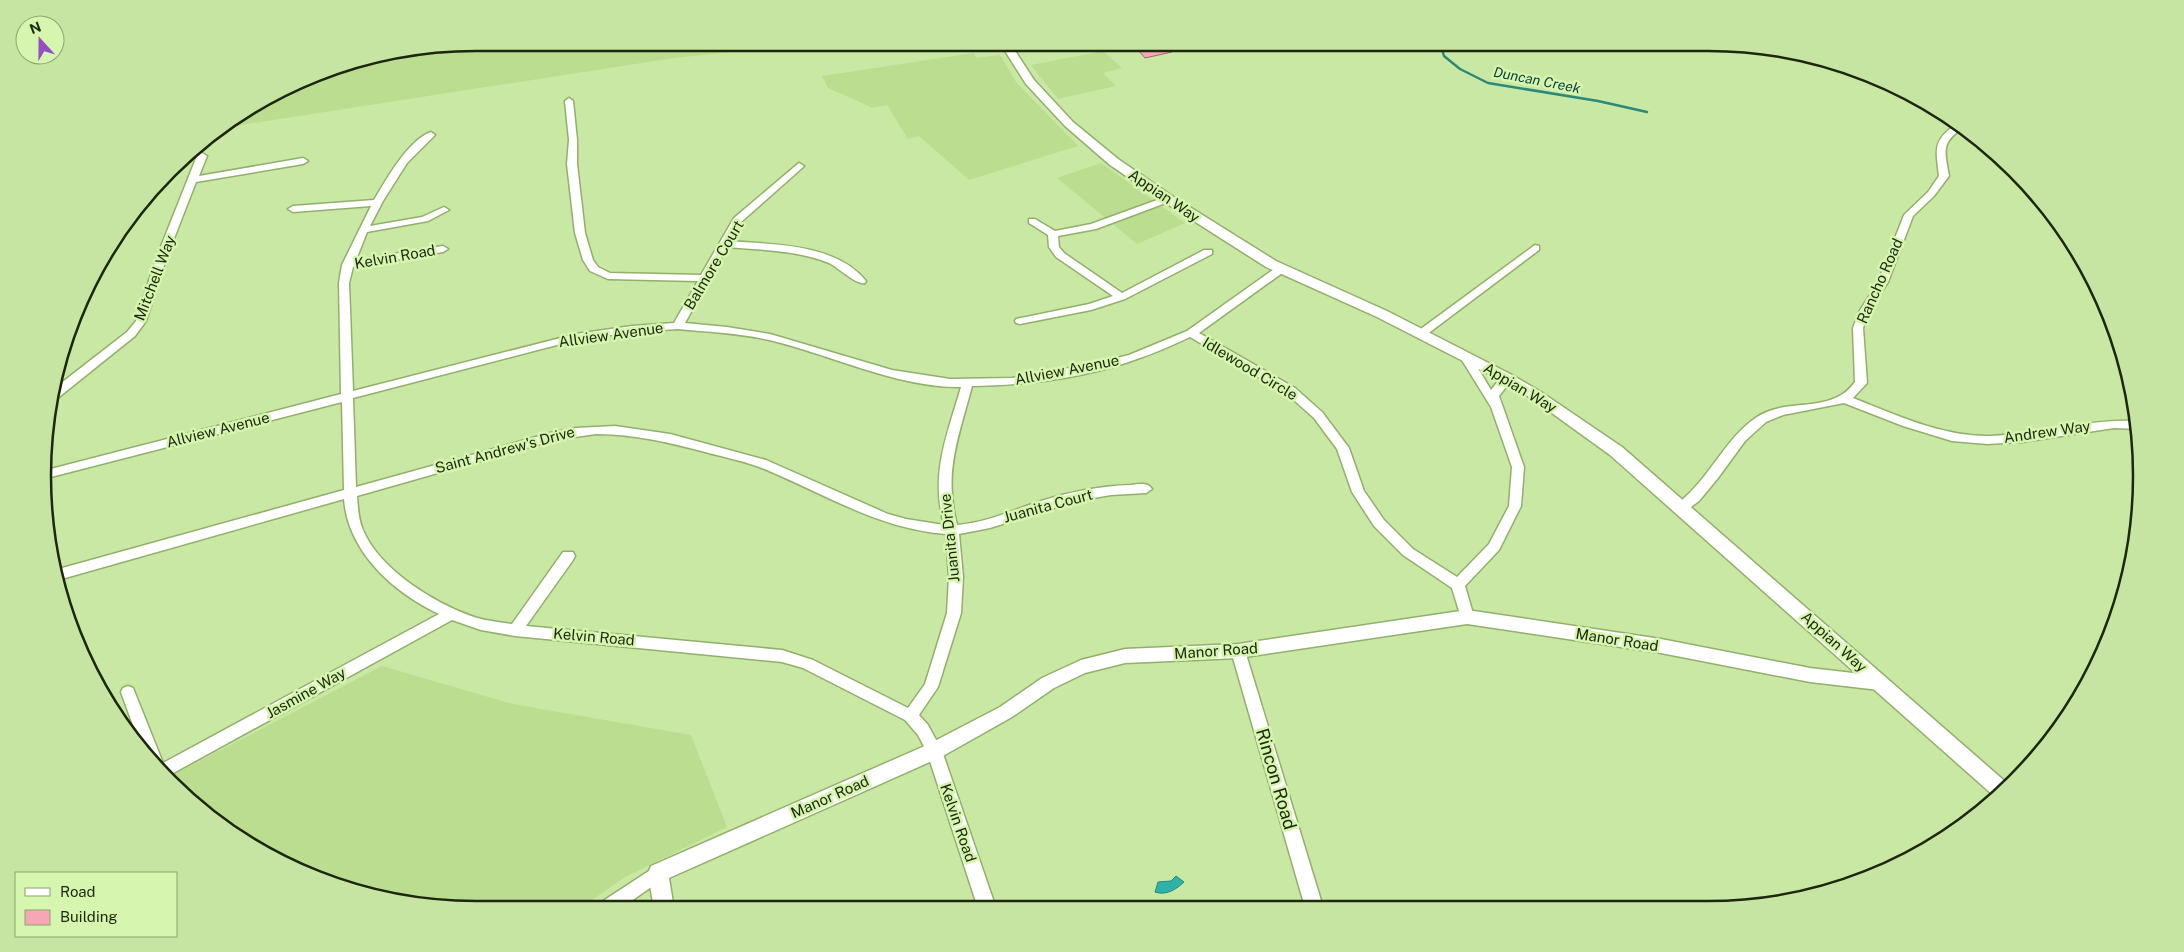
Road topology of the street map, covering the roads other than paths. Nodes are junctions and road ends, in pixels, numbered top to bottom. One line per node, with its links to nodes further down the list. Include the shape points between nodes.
1 (1011, 51): 9 (main road, Appian Way, via 1030,82 1069,124 1114,162)
2 (569, 101): 22 (street, via 580,233 594,269 608,276)
3 (1954, 130): 34 (street, Rancho Road, via 1942,139 1939,147 1944,176 1909,215 1883,282 1864,312 1858,328 1861,383)
4 (431, 135): 10 (street, Kelvin Road, via 420,142)
5 (202, 156): 8 (street, Mitchell Way)
6 (303, 161): 8 (street)
7 (799, 166): 16 (street, Balmore Court, via 738,220)
8 (192, 180): 32 (street, Mitchell Way, via 141,320 131,334)
9 (1168, 198): 15 (street, via 1093,227); 21 (main road, Appian Way, via 1244,249)
10 (379, 202): 11 (street); 14 (street, Kelvin Road)
11 (293, 209)
12 (444, 210): 14 (street, via 425,219)
13 (1032, 221): 15 (street)
14 (364, 230): 20 (street, Kelvin Road)
15 (1053, 234): 24 (street, via 1056,251)
16 (724, 244): 22 (street, Balmore Court); 23 (street, via 786,249 823,258 840,265)
17 (1534, 248): 28 (street)
18 (443, 249): 20 (street, Kelvin Road)
19 (1208, 252): 24 (street)
20 (347, 265): 33 (street, Kelvin Road, via 344,283)
21 (1281, 269): 27 (street, Allview Avenue); 28 (main road, Appian Way)
22 (704, 278): 26 (street, Balmore Court)
23 (862, 281)
24 (1121, 297): 25 (street, via 1091,307)
25 (1020, 321)
26 (678, 326): 31 (street, Allview Avenue, via 770,337 891,373); 33 (street, Allview Avenue, via 576,337)
27 (1191, 333): 31 (street, Allview Avenue, via 1133,357 1092,368 1012,382); 44 (street, Idlewood Circle, via 1291,391 1318,415 1343,448 1358,492 1379,523 1408,552)
28 (1422, 333): 29 (main road, Appian Way)
29 (1466, 357): 30 (main road, Appian Way); 35 (street)
30 (1507, 378): 35 (street, via 1493,396); 40 (main road, Appian Way, via 1609,446)
31 (967, 384): 41 (street, Juanita Drive, via 945,465 945,504)
32 (61, 385)
33 (348, 396): 37 (street, Allview Avenue); 39 (street, Kelvin Road)
34 (1844, 399): 36 (street, Andrew Way, via 1952,437 1986,440 2022,438 2079,428); 40 (street, via 1763,418 1749,429 1703,492)
35 (1495, 405): 44 (street, via 1518,467 1515,506 1494,547)
36 (2129, 425)
37 (51, 473)
38 (1146, 488): 41 (street, Juanita Court, via 1054,501 972,528)
39 (350, 492): 41 (street, Saint Andrew's Drive, via 554,436 592,429 626,429 755,461 895,520); 43 (street, Saint Andrew's Drive); 45 (street, Kelvin Road, via 358,533 369,549 401,583)
40 (1682, 507): 49 (main road, Appian Way)
41 (952, 530): 51 (street, Juanita Drive, via 956,577 954,612 931,687)
42 (568, 556): 47 (street)
43 (63, 573)
44 (1458, 585): 46 (street)
45 (451, 614): 47 (street, Kelvin Road, via 472,622); 54 (street, Jasmine Way)
46 (1467, 617): 48 (street, Manor Road); 49 (street, Manor Road, via 1662,646 1810,675)
47 (515, 630): 51 (street, Kelvin Road, via 782,656 808,664)
48 (1238, 651): 53 (street, Manor Road, via 1125,656 1081,667); 60 (street, Rincon Road)
49 (1879, 683): 55 (main road, Appian Way)
50 (128, 692): 52 (street)
51 (910, 716): 53 (street, Kelvin Road, via 923,730)
52 (147, 745)
53 (934, 751): 56 (street, Manor Road); 59 (street, Kelvin Road)
54 (168, 768)
55 (1997, 786)
56 (658, 873): 57 (street, Manor Road); 58 (street)
57 (618, 901)
58 (663, 901)
59 (985, 901)
60 (1312, 901)

